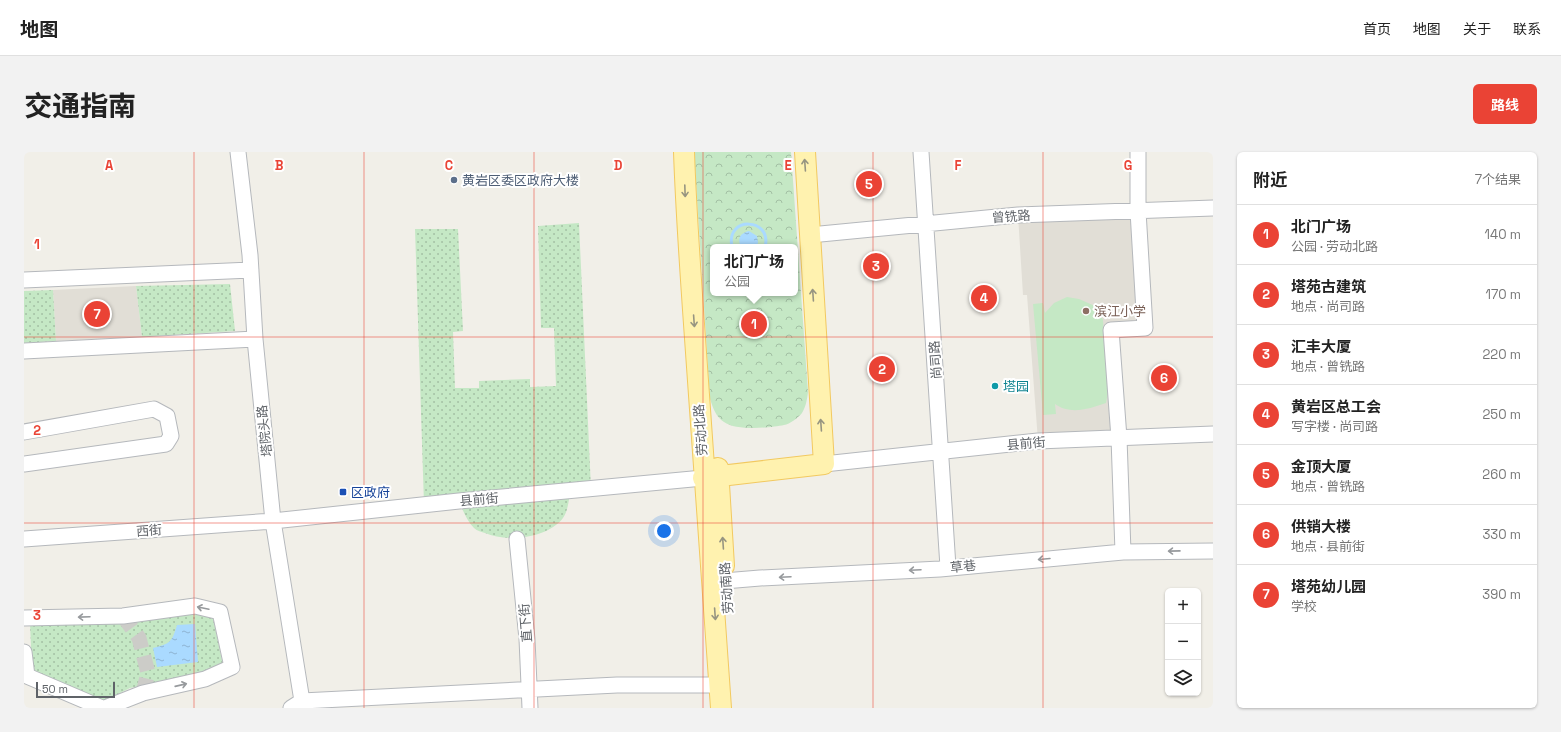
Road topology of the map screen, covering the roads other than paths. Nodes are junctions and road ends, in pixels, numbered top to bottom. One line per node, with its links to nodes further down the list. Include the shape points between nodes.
1 (238, 152): 10 (street, 塔院头路)
2 (684, 152): 20 (main road, 劳动北路, one-way to 20)
3 (805, 152): 9 (main road, one-way to 3)
4 (921, 152): 8 (street, 尚司路)
5 (1138, 152): 7 (street)
6 (1213, 208): 7 (street, 曾铣路)
7 (1138, 211): 8 (street, 曾铣路, via 1018,215); 16 (street, via 1145,328 1111,330)
8 (926, 224): 9 (street, 曾铣路); 17 (street, 尚司路)
9 (810, 235): 18 (main road, one-way to 9)
10 (251, 270): 11 (street); 12 (street, 塔院头路)
11 (24, 280)
12 (255, 338): 13 (street); 21 (street, 塔院头路)
13 (24, 351)
14 (24, 432): 19 (street, via 154,409 167,416 171,436 166,444)
15 (1213, 434): 16 (street, 县前街)
16 (1119, 438): 17 (street, 县前街, via 1038,441); 25 (street)
17 (941, 451): 18 (street, 县前街); 26 (street, 尚司路)
18 (829, 461): 20 (main road, 县前街)
19 (24, 464)
20 (705, 474): 21 (street, 县前街); 27 (main road, 劳动北路)
21 (273, 520): 22 (street, 西街); 32 (street, 塔院头路)
22 (24, 539)
23 (517, 539): 31 (street, 直下街, via 527,639)
24 (1213, 551): 25 (street, 草巷, one-way to 25)
25 (1123, 552): 26 (street, 草巷, one-way to 26)
26 (948, 567): 27 (street, 草巷, one-way to 27)
27 (719, 582): 30 (main road, 劳动北路, one-way to 30); 36 (main road, 劳动南路)
28 (24, 618): 33 (street, one-way to 28, via 143,694 205,679 232,668 220,612 195,606 123,616)
29 (24, 652): 33 (street, via 27,676)
30 (719, 685): 31 (street, via 617,685); 35 (main road, 劳动北路)
31 (529, 690): 32 (street); 34 (street, 直下街)
32 (299, 706)
33 (103, 708)
34 (530, 708)
35 (721, 708)
36 (734, 708)

